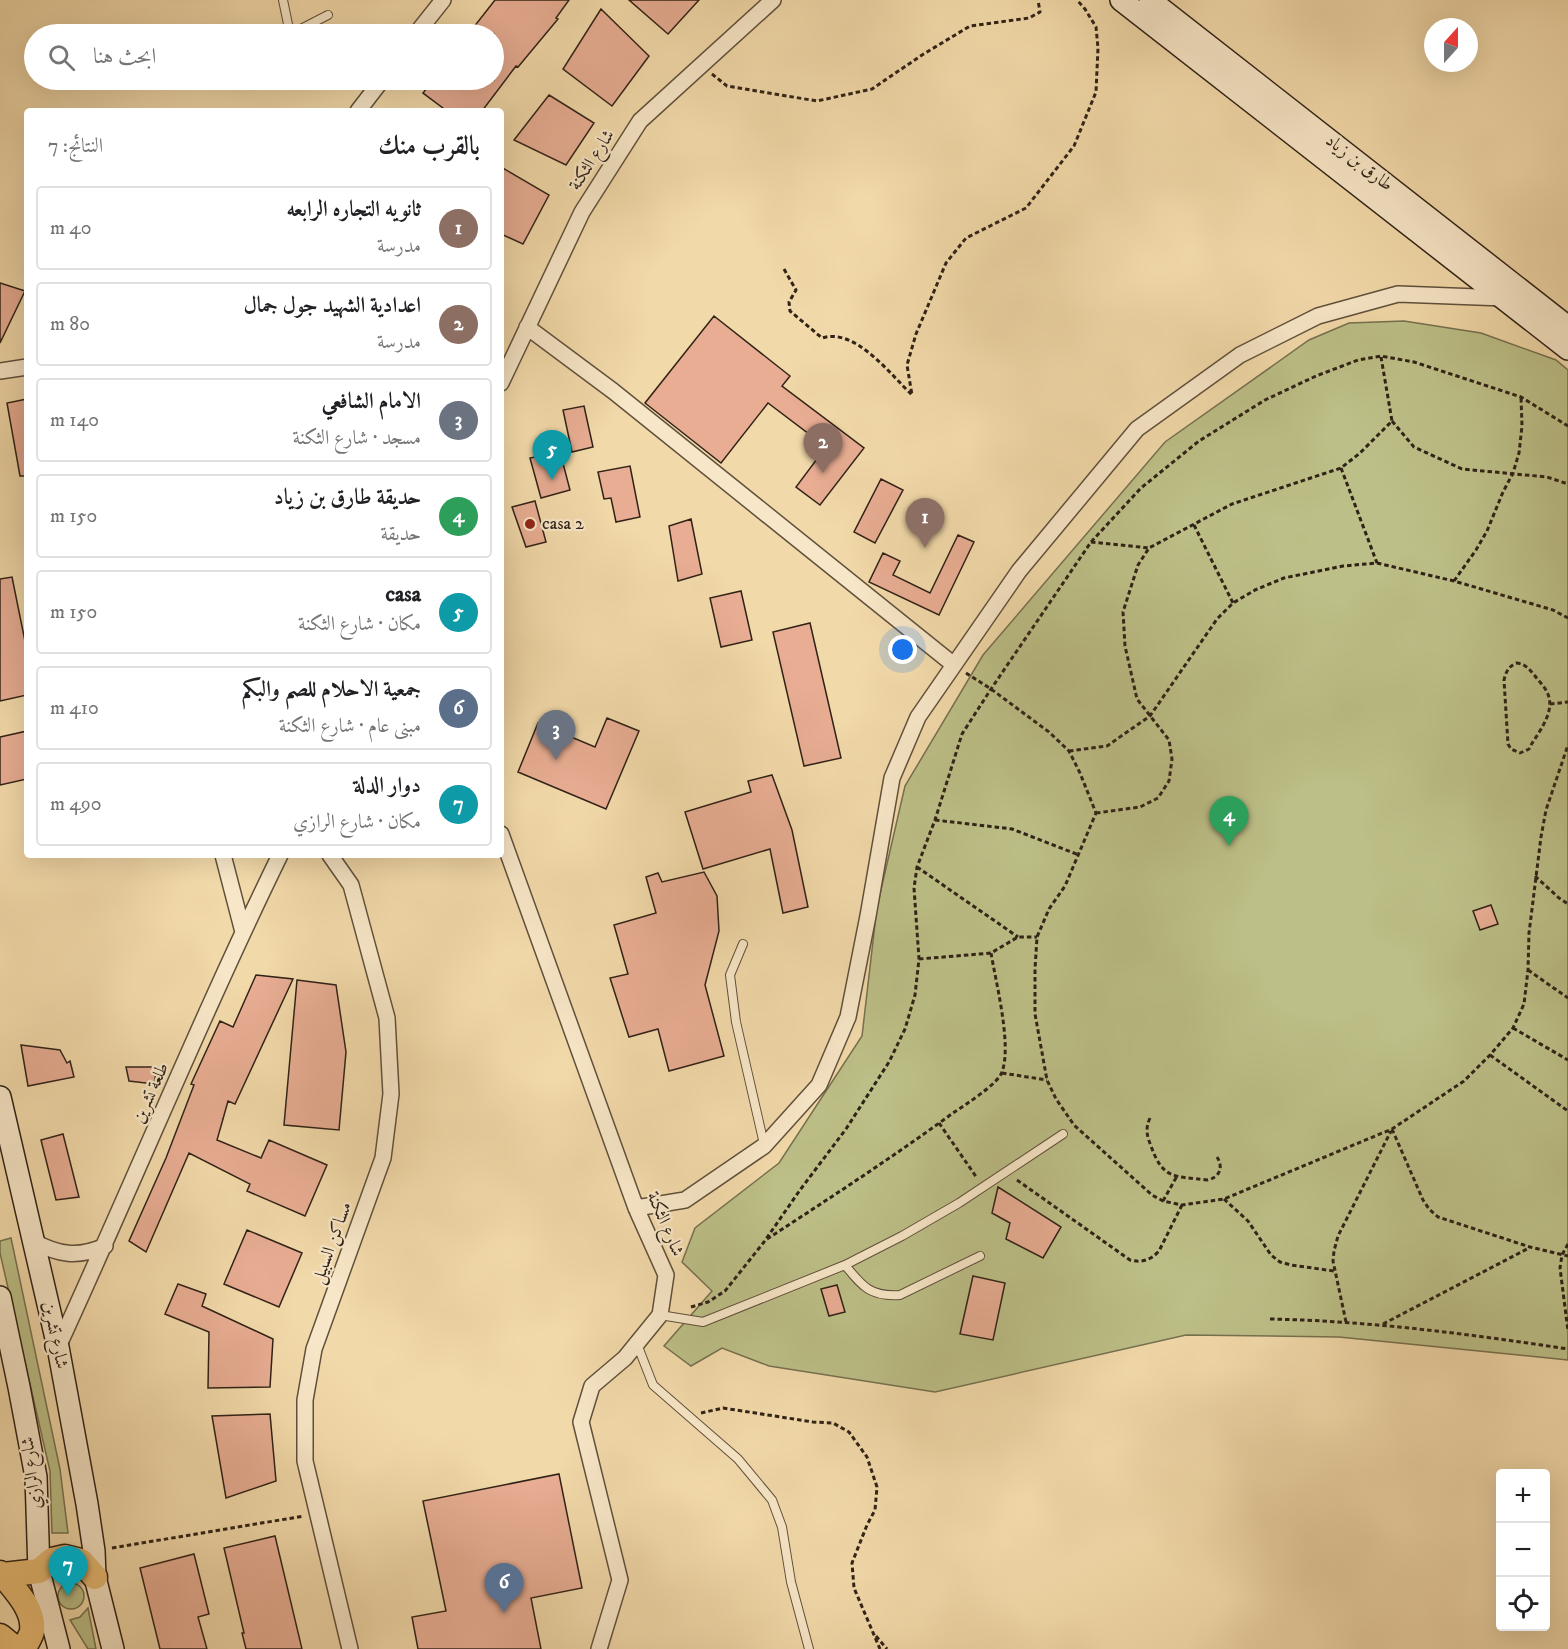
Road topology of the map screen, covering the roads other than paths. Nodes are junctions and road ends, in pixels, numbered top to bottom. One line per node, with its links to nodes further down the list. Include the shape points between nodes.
1 (283, 0): 7 (lane)
2 (442, 0): 9 (street)
3 (773, 0): 13 (street, شارع الثكنة, via 640,121 582,213)
4 (1121, 0): 12 (main road)
5 (1150, 0): 14 (main road, طارق بن زياد)
6 (328, 15): 8 (lane)
7 (288, 24)
8 (310, 24)
9 (424, 24)
10 (374, 90): 11 (street)
11 (360, 108)
12 (1504, 298): 15 (main road); 19 (street, via 1398,294 1318,316 1240,355 1137,429 1019,571)
13 (527, 327): 18 (street, شارع الثكنة); 19 (street, via 613,391)
14 (1568, 327)
15 (1568, 349)
16 (24, 367): 17 (street)
17 (0, 371)
18 (504, 377)
19 (954, 665): 28 (street, via 918,717 892,778 848,1017 819,1085)
20 (504, 842): 30 (street, شارع الثكنة)
21 (224, 858): 24 (street)
22 (279, 858): 24 (street, طلعة تشرين)
23 (332, 858): 47 (street, مساكن السبيل, via 351,885 387,1018 391,1094 383,1158 314,1349 305,1400 305,1461)
24 (243, 932): 32 (street, طلعة تشرين)
25 (743, 944): 28 (lane, via 730,975 736,1022)
26 (0, 1097): 29 (main road, شارع تشرين)
27 (1063, 1134): 34 (lane, via 959,1203)
28 (764, 1146): 30 (street, via 685,1200)
29 (7, 1158): 31 (main road, شارع تشرين)
30 (636, 1208): 36 (street, شارع الثكنة, via 666,1275)
31 (33, 1241): 32 (street, via 55,1252 74,1254); 38 (main road, شارع تشرين)
32 (105, 1246): 38 (street, طلعة تشرين)
33 (980, 1256): 34 (lane, via 900,1295 889,1296 862,1285)
34 (845, 1264): 36 (lane, via 703,1322)
35 (0, 1297): 39 (main road, شارع الرازي, via 36,1477)
36 (660, 1315): 37 (street, شارع الثكنة)
37 (637, 1344): 48 (street, شارع الثكنة, via 592,1386 581,1422 620,1580); 49 (lane, via 653,1385 738,1459 772,1500 782,1527)
38 (58, 1347): 41 (main road, شارع تشرين, via 87,1504)
39 (39, 1571): 40 (main road); 41 (main road, via 52,1560 65,1557 81,1562); 45 (main road, شارع الرازي)
40 (2, 1574): 44 (main road, via 25,1604 31,1620 32,1631)
41 (95, 1577): 46 (main road, شارع تشرين)
42 (0, 1636): 43 (main road)
43 (16, 1649)
44 (24, 1649)
45 (59, 1649)
46 (113, 1649)
47 (350, 1649)
48 (598, 1649)
49 (809, 1649)

